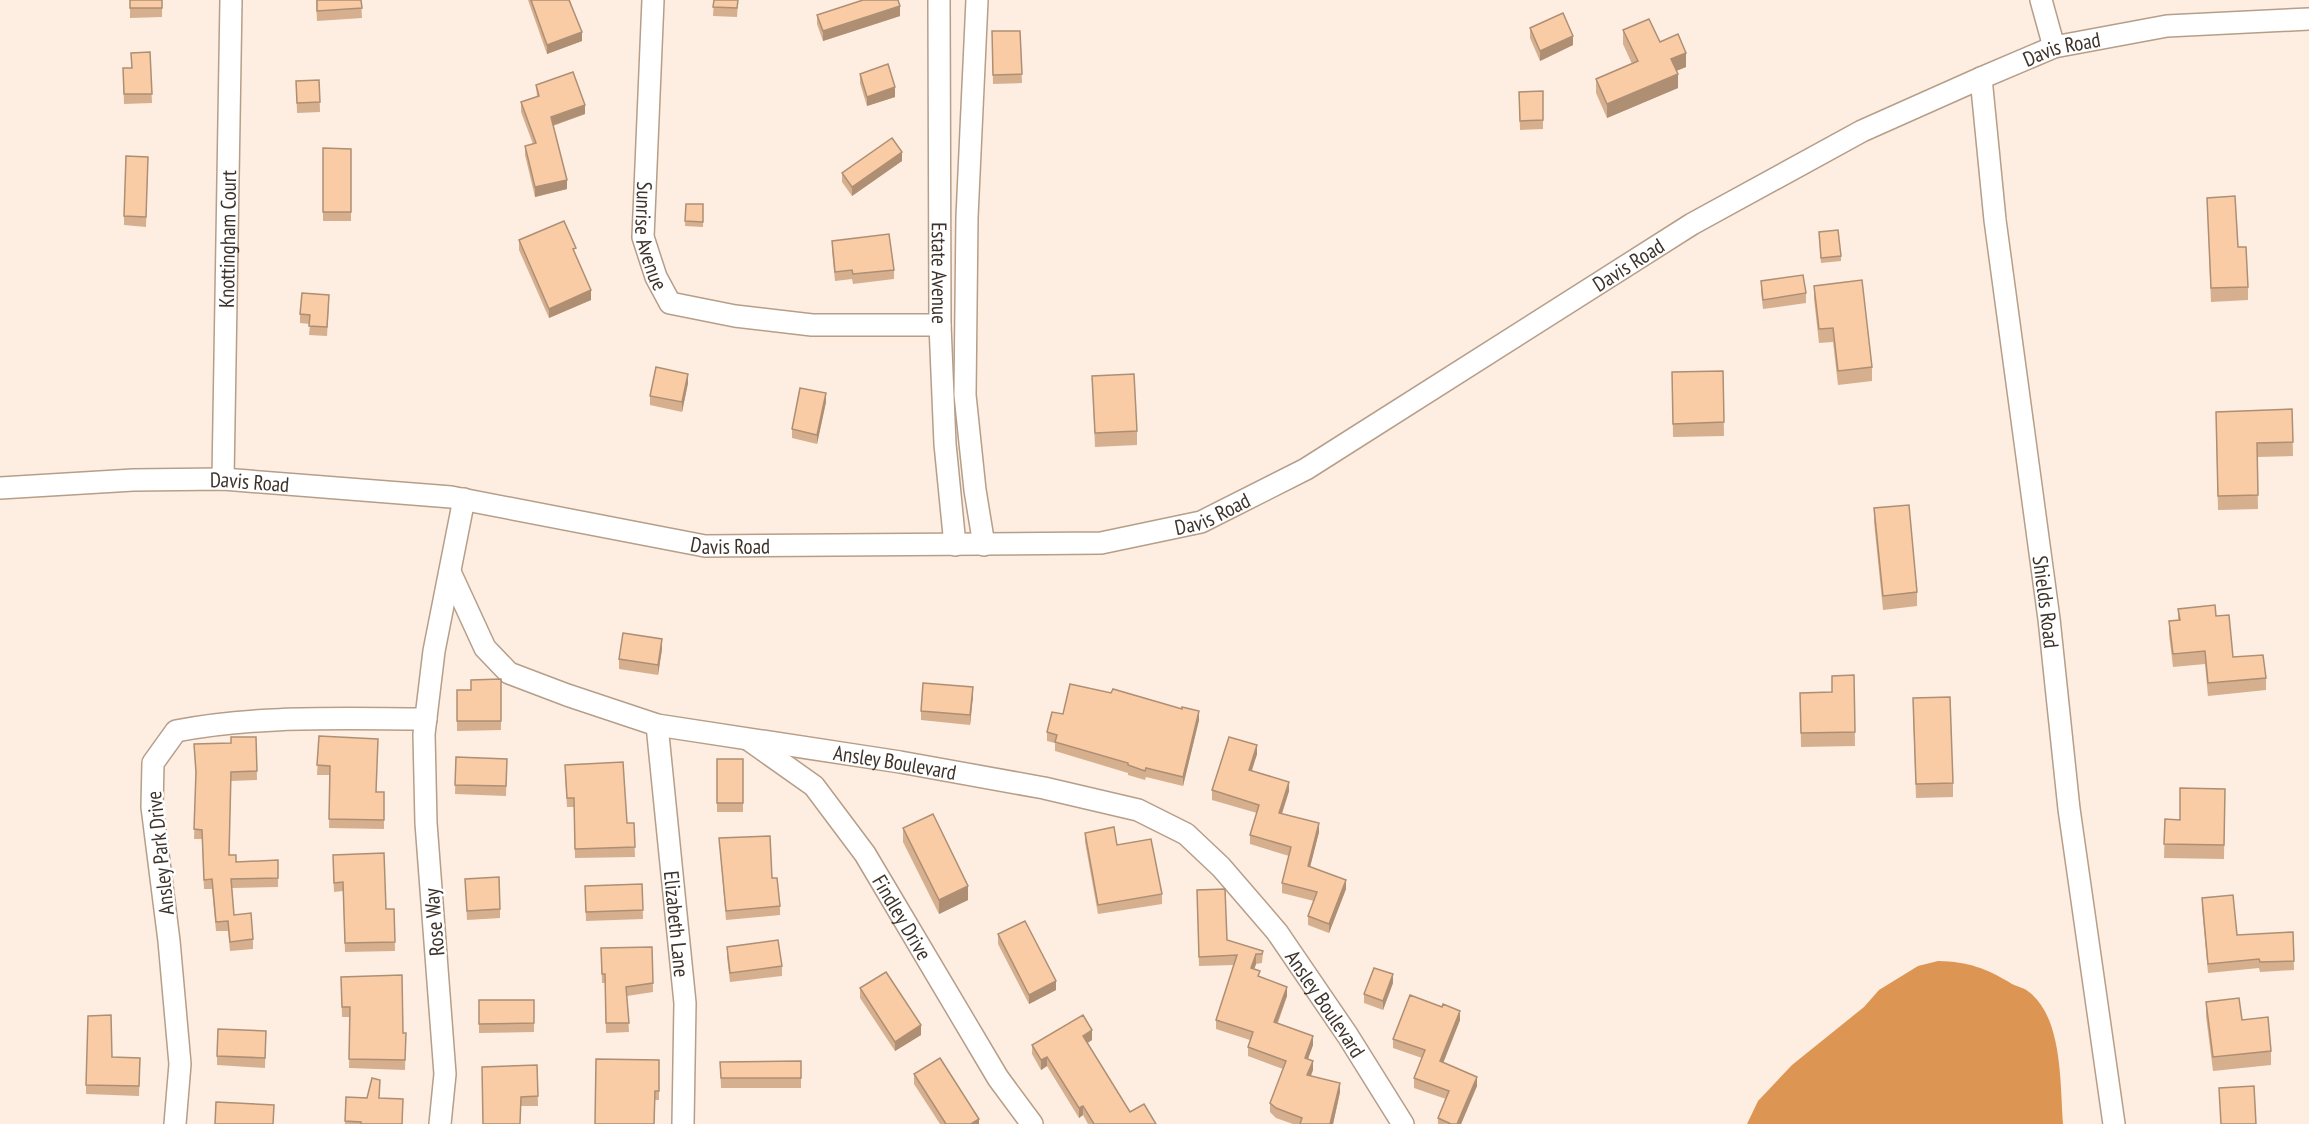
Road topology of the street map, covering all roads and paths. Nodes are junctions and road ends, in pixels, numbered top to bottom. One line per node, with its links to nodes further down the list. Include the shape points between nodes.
1 (231, 0): 10 (street, Knottingham Court)
2 (653, 0): 9 (street, Sunrise Avenue, via 642,237 670,303 812,325)
3 (939, 0): 9 (street, Estate Avenue)
4 (977, 0): 14 (street, via 967,217 965,395)
5 (2041, 0): 7 (street)
6 (2309, 19): 7 (street, Davis Road, via 2167,26)
7 (2054, 47): 8 (street, Davis Road)
8 (1981, 78): 14 (street, Davis Road, via 1862,131 1692,224 1306,469 1201,522 1101,543); 24 (street, Shields Road, via 1995,220 2049,619 2069,809)
9 (940, 325): 13 (street, Estate Avenue, via 945,444)
10 (223, 479): 11 (street, Davis Road); 12 (street, Davis Road)
11 (0, 488)
12 (464, 499): 13 (street, Davis Road, via 705,546); 15 (street)
13 (956, 545): 14 (street, Davis Road)
14 (984, 545)
15 (450, 572): 16 (street, via 434,651); 17 (street, Ansley Boulevard, via 485,648 509,673)
16 (426, 719): 19 (street, Ansley Park Drive, via 269,719 204,726 176,731 153,763 152,807 180,1064); 20 (street, Rose Way, via 426,823 445,1074)
17 (657, 725): 18 (street, Ansley Boulevard); 21 (street, Elizabeth Lane, via 685,1003)
18 (746, 738): 22 (street, Findley Drive, via 814,786 865,854 998,1078); 23 (street, Ansley Boulevard, via 1056,791 1138,810 1186,834 1221,867 1277,932)
19 (175, 1124)
20 (440, 1124)
21 (683, 1124)
22 (1032, 1124)
23 (1403, 1124)
24 (2114, 1124)

